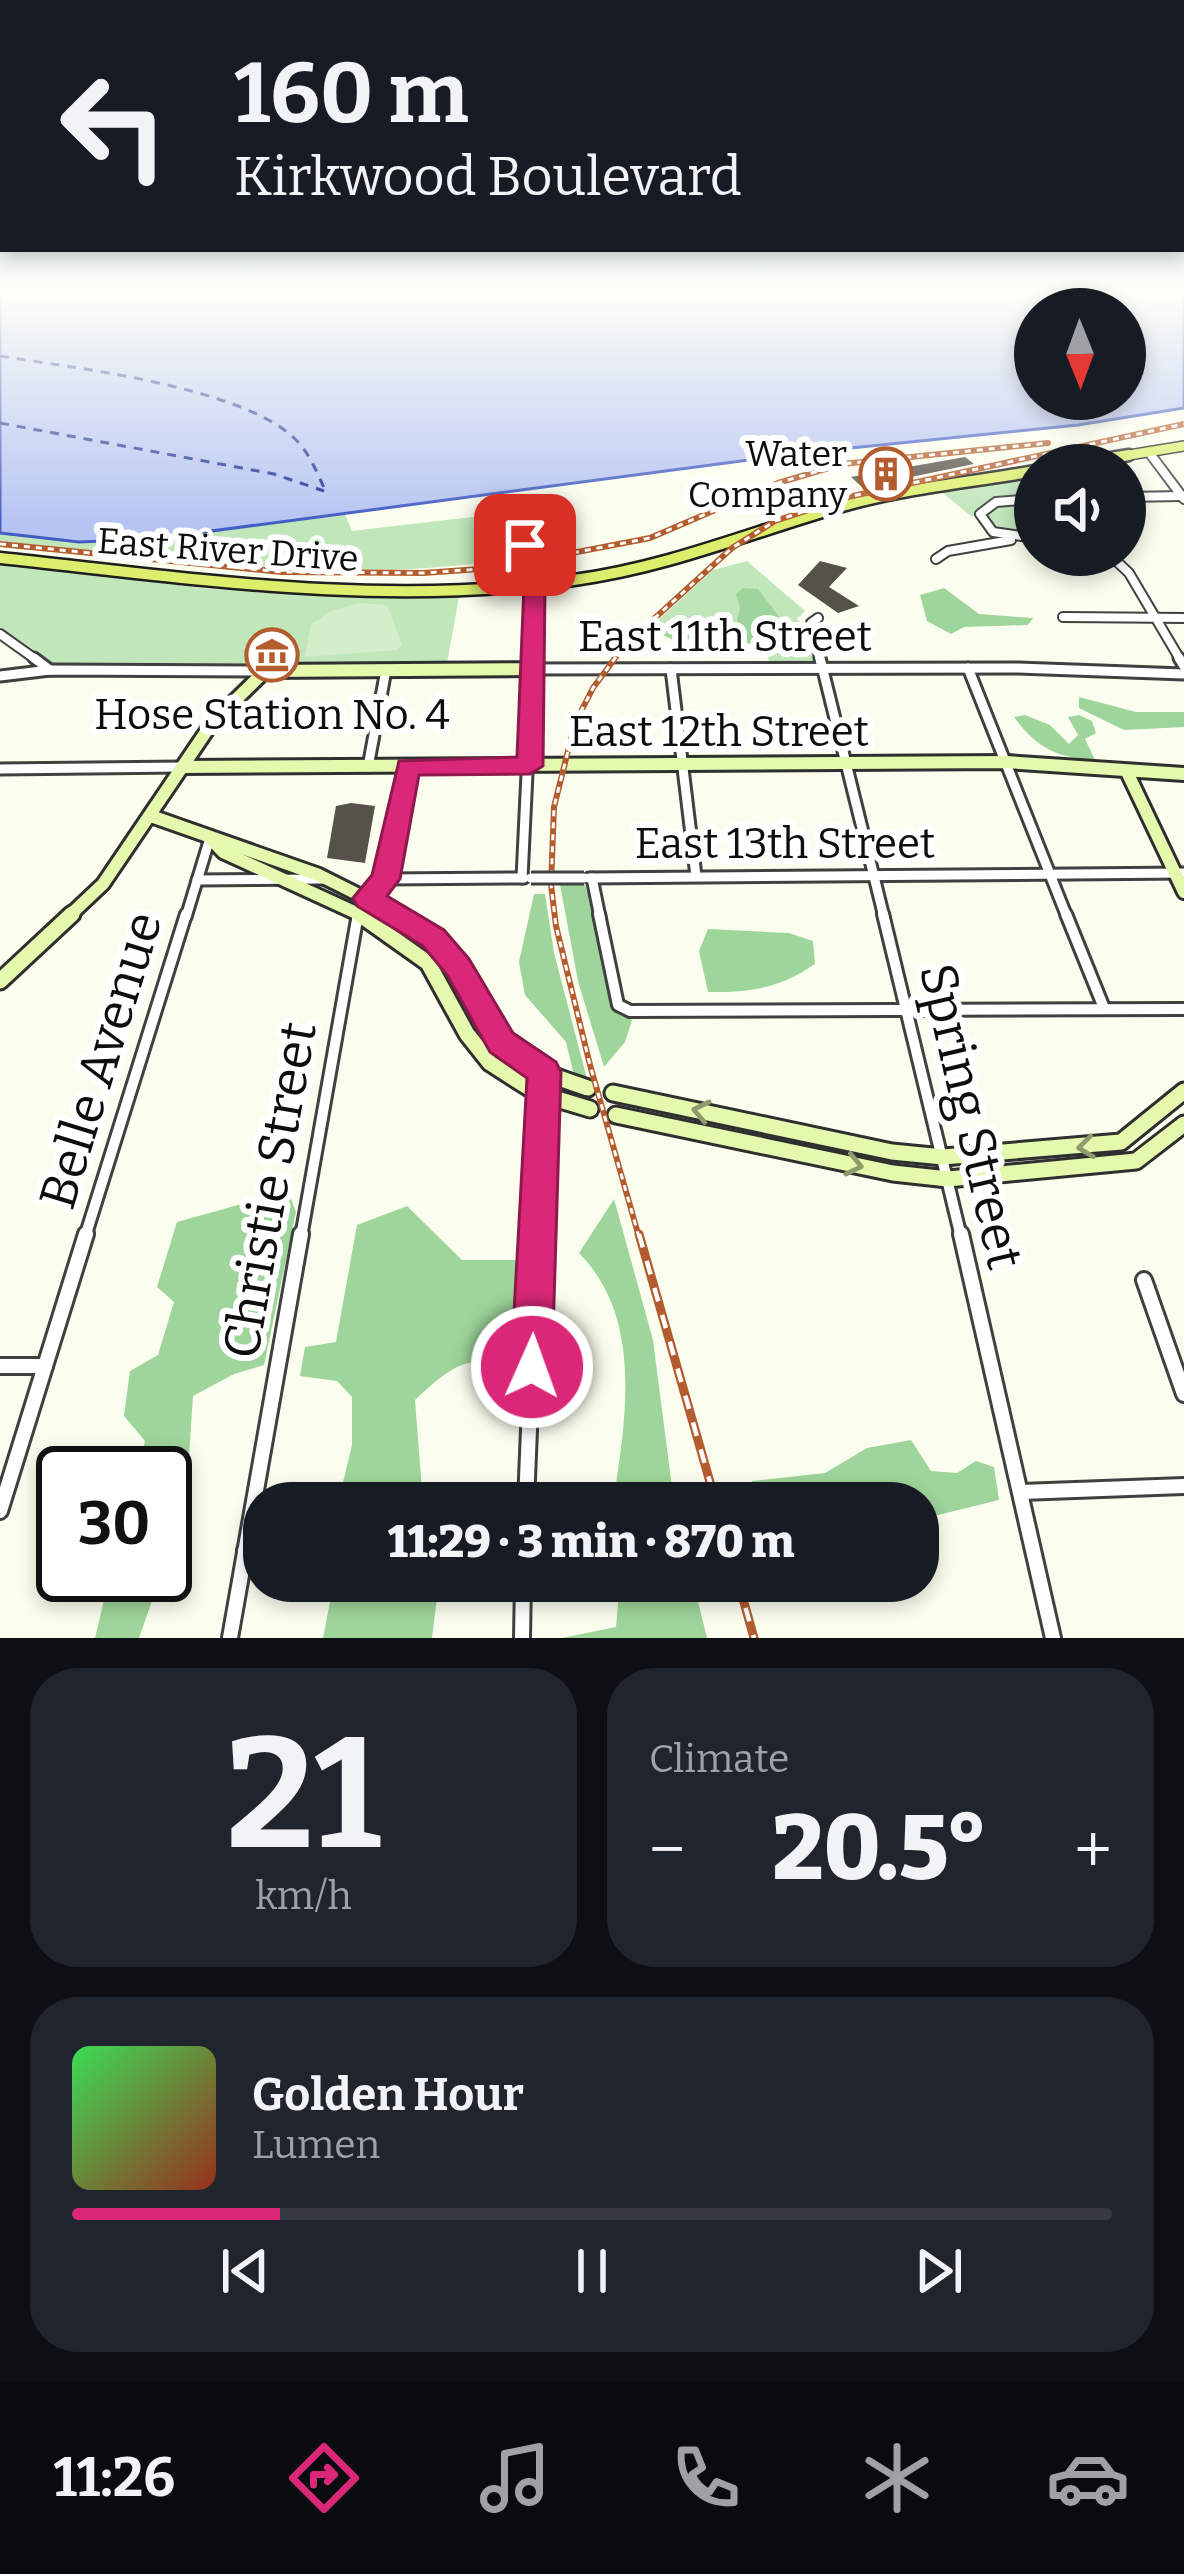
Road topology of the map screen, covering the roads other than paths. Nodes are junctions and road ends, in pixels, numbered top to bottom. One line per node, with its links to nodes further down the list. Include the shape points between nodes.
1 (1184, 446): 2 (main road)
2 (1150, 452): 3 (main road); 6 (street)
3 (1146, 453)
4 (1014, 475): 14 (main road, East River Drive, via 849,504 725,556)
5 (1146, 496): 6 (street)
6 (1183, 497)
7 (1014, 501): 9 (street, via 980,514)
8 (506, 520): 14 (street, via 533,564)
9 (992, 537): 10 (street); 12 (street)
10 (1014, 538)
11 (0, 558): 14 (main road, East River Drive, via 208,582)
12 (936, 559)
13 (1131, 576): 16 (street)
14 (534, 589): 22 (street)
15 (1063, 617): 16 (street)
16 (1156, 617): 18 (street); 27 (street)
17 (818, 618): 20 (street, Spring Street, via 811,623)
18 (1184, 618)
19 (0, 634): 24 (street)
20 (820, 668): 21 (street, East 11th Street); 23 (street, East 11th Street); 30 (street, Spring Street)
21 (968, 668): 27 (street, East 11th Street); 29 (street)
22 (532, 669): 23 (street, East 11th Street); 26 (street, East 11th Street); 33 (street)
23 (671, 669): 31 (street)
24 (50, 670): 25 (street, East 11th Street); 28 (street, East 11th Street)
25 (265, 670): 26 (street, East 11th Street); 34 (street)
26 (386, 670): 35 (street)
27 (1184, 670)
28 (0, 676)
29 (1006, 762): 30 (street, East 12th Street); 37 (street, East 12th Street); 42 (street)
30 (842, 764): 31 (street, East 12th Street); 44 (street, Spring Street)
31 (683, 765): 33 (street, East 12th Street); 43 (street)
32 (408, 766): 33 (street, East 12th Street); 35 (street, East 12th Street); 48 (street)
33 (530, 766): 45 (street)
34 (182, 767): 35 (street, East 12th Street); 36 (street); 39 (street)
35 (368, 767)
36 (0, 769)
37 (1128, 773): 38 (street, East 12th Street); 41 (street)
38 (1184, 774)
39 (151, 816): 40 (street); 54 (street, via 104,884)
40 (210, 838): 47 (street); 49 (street, Belle Avenue); 50 (street)
41 (1179, 873): 42 (street, East 13th Street); 51 (street)
42 (1048, 874): 44 (street, East 13th Street); 56 (street)
43 (696, 876): 44 (street, East 13th Street); 46 (street, East 13th Street)
44 (873, 876): 58 (street, Spring Street)
45 (526, 878): 46 (street, East 13th Street, bridge); 48 (street, East 13th Street)
46 (588, 878): 58 (street, via 623,1008)
47 (328, 879): 50 (street); 52 (street)
48 (386, 879): 52 (street, Christie Street)
49 (196, 880): 50 (street); 71 (street, Belle Avenue)
50 (283, 880): 53 (street)
51 (1184, 892)
52 (367, 898): 53 (street, Christie Street); 59 (street, via 434,938 501,1042)
53 (358, 913): 63 (street, via 422,956 485,1058); 73 (street, Christie Street)
54 (6, 969): 55 (street)
55 (0, 981)
56 (1104, 1008): 57 (street); 58 (street)
57 (1184, 1009)
58 (906, 1010): 67 (street, Spring Street)
59 (544, 1072): 60 (street); 63 (street)
60 (588, 1088)
61 (1184, 1091): 67 (street, one-way to 67, via 1121,1142)
62 (613, 1093): 67 (street, one-way to 62)
63 (542, 1096): 64 (street); 74 (street)
64 (590, 1109)
65 (616, 1115): 68 (street, one-way to 68)
66 (1184, 1124): 68 (street, via 1136,1161)
67 (943, 1157): 68 (street, Spring Street)
68 (947, 1179): 76 (street, Spring Street)
69 (1144, 1280): 72 (street)
70 (0, 1366): 71 (street)
71 (45, 1366): 77 (street, Belle Avenue)
72 (1184, 1394)
73 (256, 1482)
74 (527, 1482)
75 (1184, 1486): 76 (street)
76 (1021, 1492): 82 (street, Spring Street)
77 (0, 1511)
78 (243, 1558): 80 (street, Christie Street)
79 (523, 1602): 81 (street)
80 (230, 1638)
81 (522, 1638)
82 (1053, 1638)

